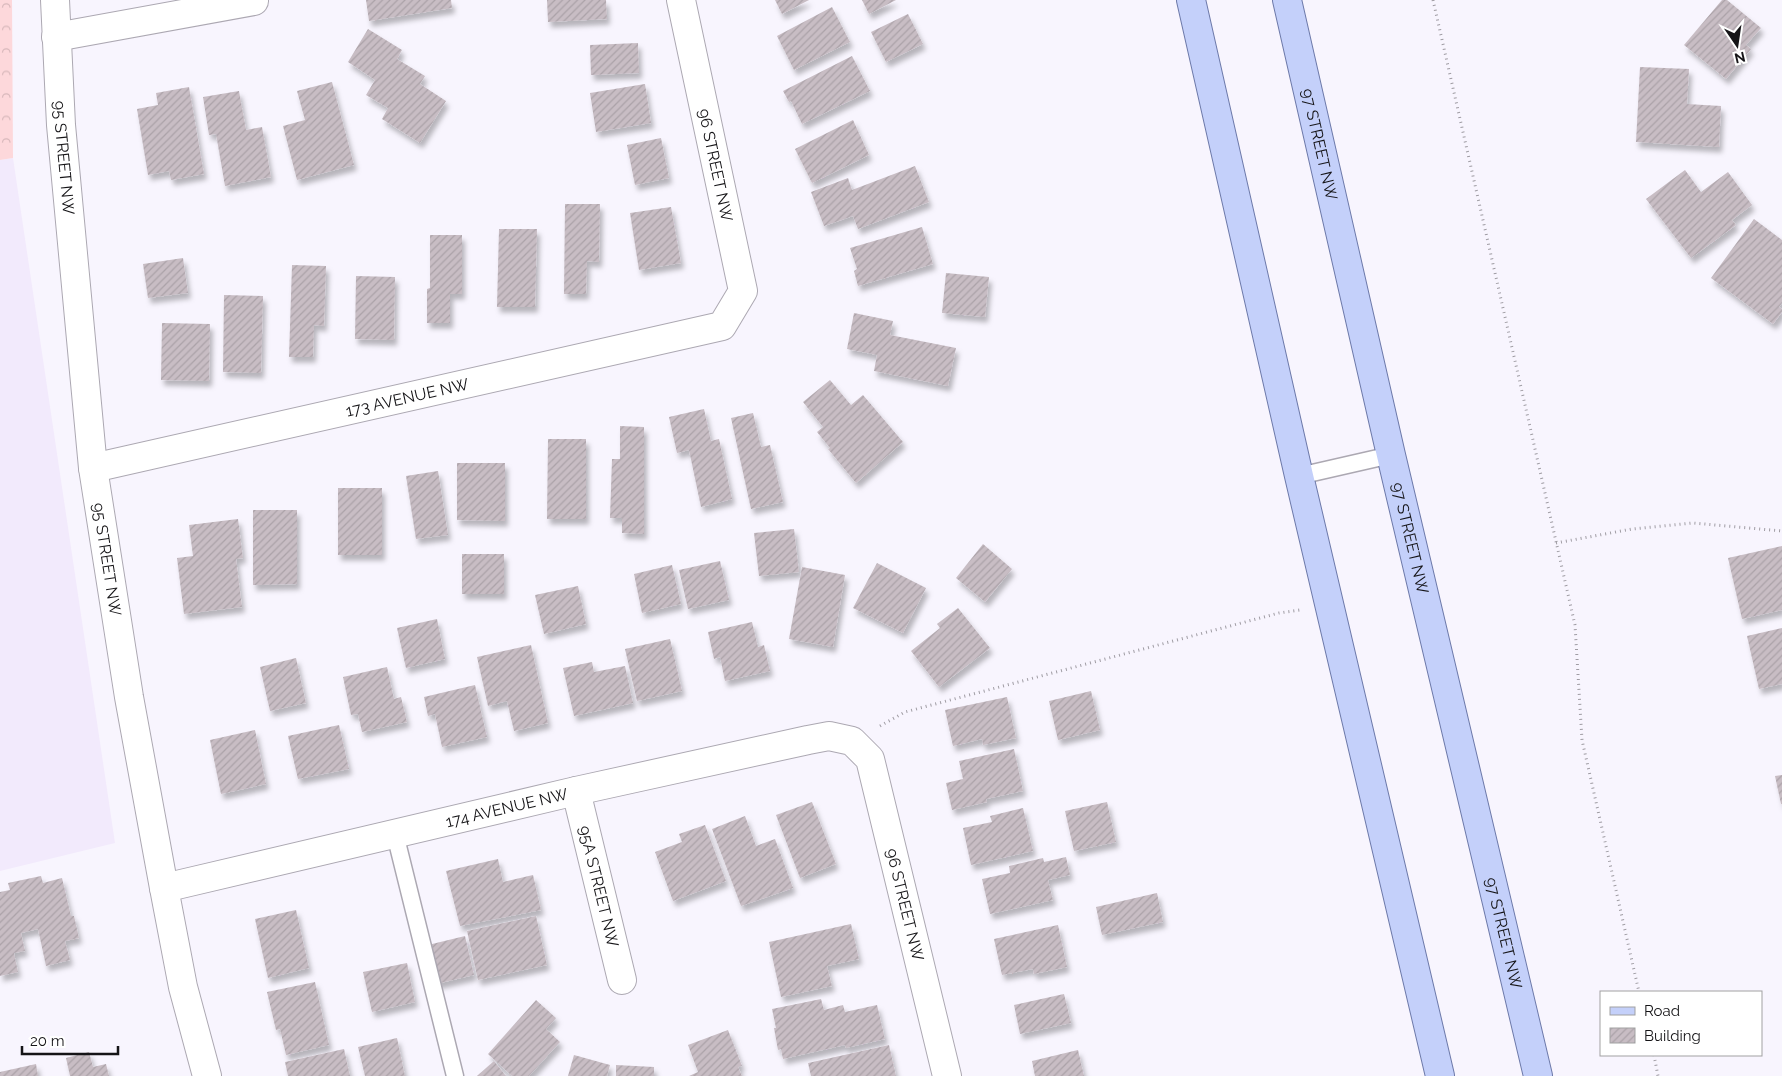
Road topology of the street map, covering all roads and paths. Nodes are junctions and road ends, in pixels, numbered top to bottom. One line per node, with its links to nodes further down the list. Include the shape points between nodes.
1 (56, 0): 7 (street, 95 STREET NW)
2 (681, 0): 8 (street, 96 STREET NW, via 743,291)
3 (1191, 0): 11 (main road)
4 (1287, 0): 9 (main road, 97 STREET NW)
5 (1433, 0): 13 (path)
6 (254, 1): 7 (street)
7 (56, 37): 10 (street, 95 STREET NW)
8 (722, 326): 10 (street, 173 AVENUE NW)
9 (1391, 455): 11 (lane); 26 (main road, 97 STREET NW)
10 (93, 468): 18 (street, 95 STREET NW, via 129,697)
11 (1300, 476): 14 (main road)
12 (1782, 531): 13 (path, via 1693,523 1632,529)
13 (1556, 543): 20 (path, via 1575,625 1582,740)
14 (1330, 605): 15 (path, via 1279,613 905,712); 25 (main road)
15 (852, 741): 16 (street, 174 AVENUE NW, via 829,736); 24 (street, 96 STREET NW, via 870,758)
16 (576, 792): 17 (street, 174 AVENUE NW); 19 (street, 95A STREET NW)
17 (395, 834): 18 (street, 174 AVENUE NW); 23 (lane)
18 (164, 888): 22 (street, 95 STREET NW, via 183,987)
19 (622, 980)
20 (1639, 991)
21 (1654, 1056): 27 (path)
22 (206, 1076)
23 (455, 1076)
24 (947, 1076)
25 (1440, 1076)
26 (1538, 1076)
27 (1658, 1076)

